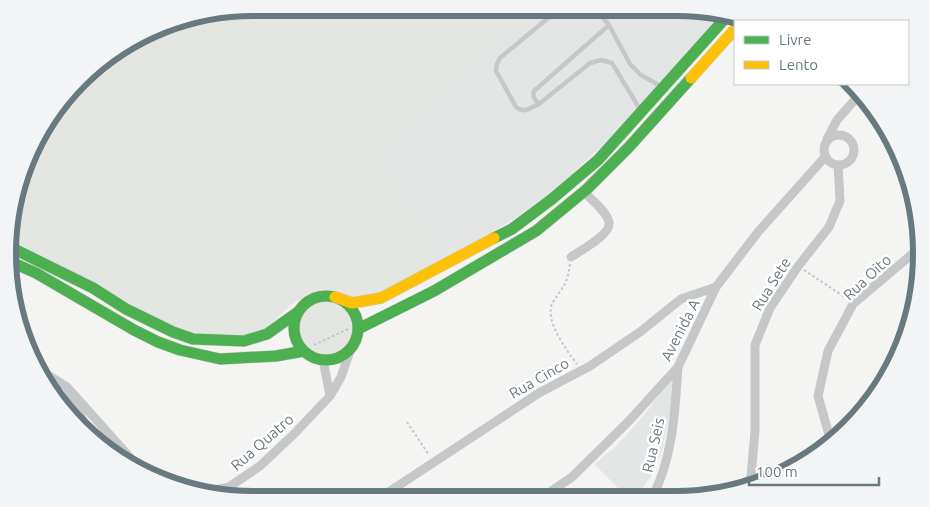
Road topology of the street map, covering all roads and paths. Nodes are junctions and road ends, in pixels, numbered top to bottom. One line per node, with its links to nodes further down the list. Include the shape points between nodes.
1 (550, 16): 8 (lane, via 500,58 496,71 516,107 525,111)
2 (601, 16): 4 (lane)
3 (723, 21): 6 (main road)
4 (608, 25): 6 (lane, via 630,64); 8 (lane, via 534,91 533,98)
5 (734, 30): 13 (main road)
6 (663, 88): 9 (main road)
7 (856, 99): 10 (street, via 837,120)
8 (539, 104): 9 (lane, via 590,63 601,60 612,63)
9 (641, 112): 20 (main road, via 598,160 512,229 381,298 352,303)
10 (827, 139): 11 (street, via 823,148); 12 (street, via 841,134 853,143 852,158)
11 (825, 157): 12 (street); 19 (street, Avenida A, via 758,232)
12 (838, 165): 18 (street, Rua Sete, via 840,201 829,227)
13 (584, 192): 16 (street, via 610,224 608,232); 23 (main road, via 536,231 434,291)
14 (16, 250): 22 (main road, via 93,288 126,309 193,339 244,341 268,334)
15 (913, 253): 21 (street, Rua Oito)
16 (571, 258): 28 (path, via 567,281 552,304 550,316)
17 (17, 264): 25 (main road, via 134,330 180,350 220,359 276,356)
18 (798, 266): 21 (path); 37 (street, Rua Sete, via 770,308 755,345 755,431)
19 (716, 288): 27 (street, Avenida A); 28 (street, Rua Cinco, via 680,299 640,332)
20 (335, 297): 22 (main road, via 314,298); 23 (main road, via 350,307)
21 (854, 303): 34 (street, Rua Oito, via 828,351 818,396)
22 (298, 312): 25 (main road, via 294,333)
23 (358, 326): 24 (main road); 25 (path)
24 (351, 348): 26 (main road, via 343,355); 31 (street, Rua Quatro)
25 (303, 350): 26 (main road)
26 (323, 360): 31 (street)
27 (678, 367): 40 (street, Avenida A, via 572,477); 41 (street, Rua Seis, via 674,428)
28 (581, 370): 36 (street, Rua Cinco, via 539,393)
29 (51, 377): 30 (street)
30 (67, 387): 32 (street); 35 (street)
31 (330, 396): 38 (street, Rua Quatro, via 260,466)
32 (81, 416)
33 (407, 422): 36 (path)
34 (830, 434)
35 (127, 454)
36 (434, 461): 39 (street, Rua Cinco)
37 (751, 478)
38 (221, 489)
39 (389, 491)
40 (551, 491)
41 (656, 491)

